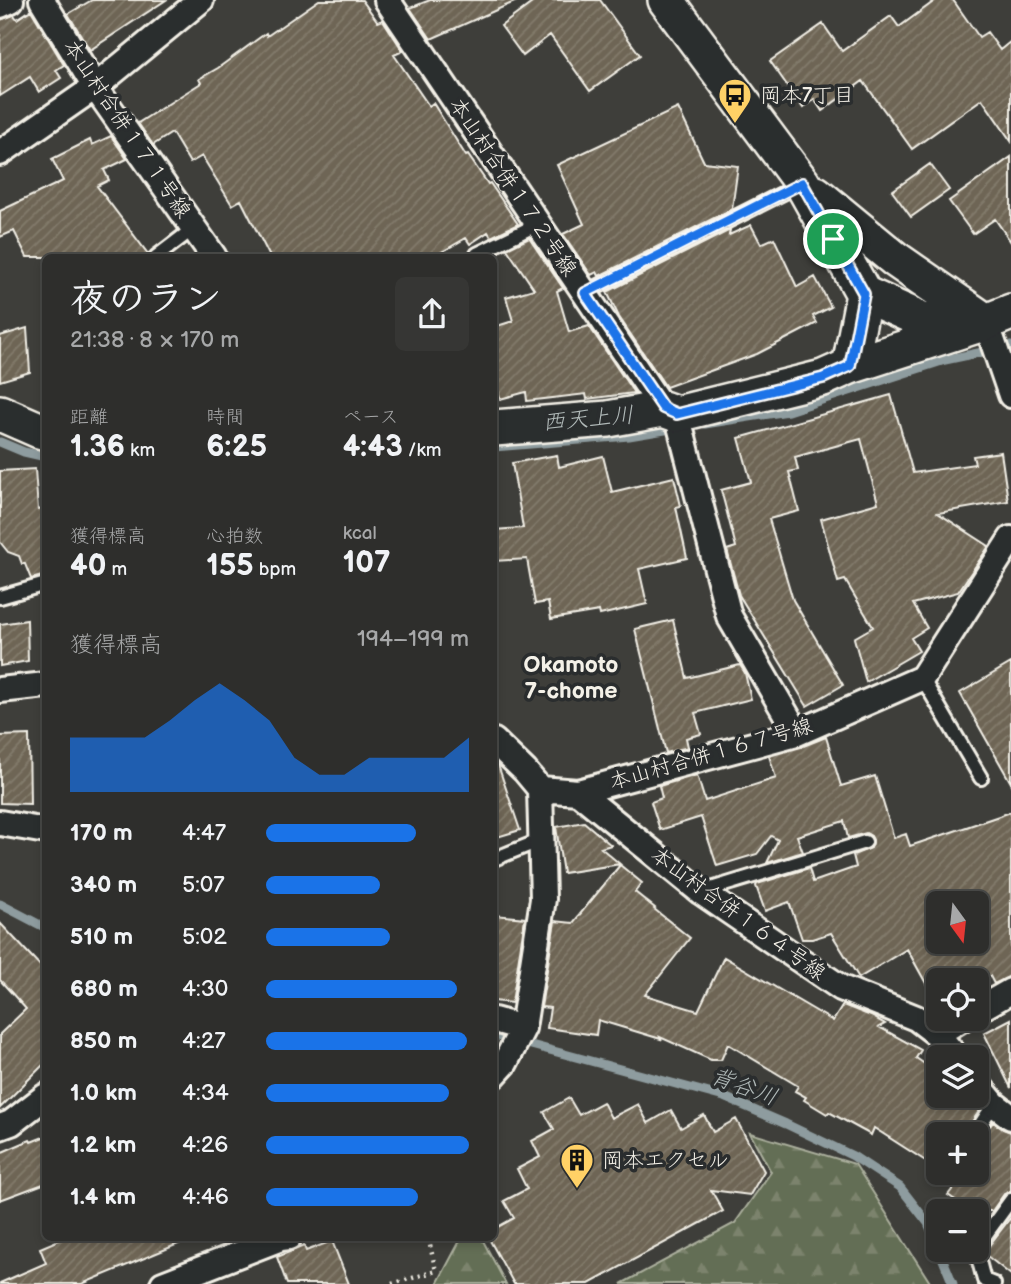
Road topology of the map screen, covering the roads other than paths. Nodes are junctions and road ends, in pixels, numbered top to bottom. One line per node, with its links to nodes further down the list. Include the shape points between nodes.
1 (11, 0): 6 (street)
2 (42, 0): 7 (street, 本山村合併１７１号線)
3 (201, 0): 7 (street)
4 (387, 0): 10 (street, 本山村合併１７２号線)
5 (666, 0): 9 (street)
6 (0, 5)
7 (95, 87): 8 (street); 11 (street, 本山村合併１７１号線)
8 (0, 153)
9 (802, 183): 15 (lane); 16 (street); 17 (street, via 895,259)
10 (538, 223): 14 (lane); 15 (street, 本山村合併１７２号線)
11 (194, 228): 12 (lane); 13 (street, 本山村合併１７１号線)
12 (160, 254)
13 (212, 254)
14 (477, 254)
15 (585, 293): 21 (street, 本山村合併１７２号線)
16 (864, 294): 18 (street); 19 (street)
17 (998, 317): 18 (street); 20 (street, via 998,358)
18 (951, 333): 19 (street)
19 (850, 366): 21 (street, via 823,378)
20 (1011, 395)
21 (670, 411): 23 (street); 31 (street, via 686,450 729,616)
22 (0, 413): 24 (street)
23 (497, 428)
24 (42, 431)
25 (1011, 539): 28 (street)
26 (42, 585): 27 (lane)
27 (0, 597)
28 (922, 678): 31 (street, 本山村合併１６７号線); 33 (lane)
29 (42, 685): 30 (street)
30 (0, 690)
31 (797, 733): 35 (street, 本山村合併１６７号線)
32 (497, 744): 34 (street)
33 (981, 778)
34 (540, 789): 35 (street); 38 (street)
35 (578, 792): 41 (street, 本山村合併１６４号線)
36 (0, 823): 37 (street)
37 (42, 830)
38 (541, 840): 40 (lane); 45 (street, via 543,899)
39 (865, 842): 41 (lane)
40 (497, 858)
41 (701, 892): 47 (street, 本山村合併１６４号線, via 841,988 916,1018)
42 (1011, 991): 43 (street)
43 (989, 1004)
44 (497, 1021): 45 (street)
45 (523, 1028): 49 (street)
46 (942, 1031): 47 (street)
47 (937, 1034): 48 (street, 本山村合併１６４号線)
48 (946, 1045)
49 (499, 1069)
50 (989, 1095): 52 (street)
51 (42, 1099): 54 (street)
52 (1003, 1110): 53 (lane)
53 (988, 1122)
54 (0, 1127)
55 (1011, 1200): 56 (lane)
56 (989, 1231)
57 (273, 1241): 59 (street)
58 (979, 1262): 60 (lane, via 984,1280)
59 (163, 1284)
60 (994, 1284)

